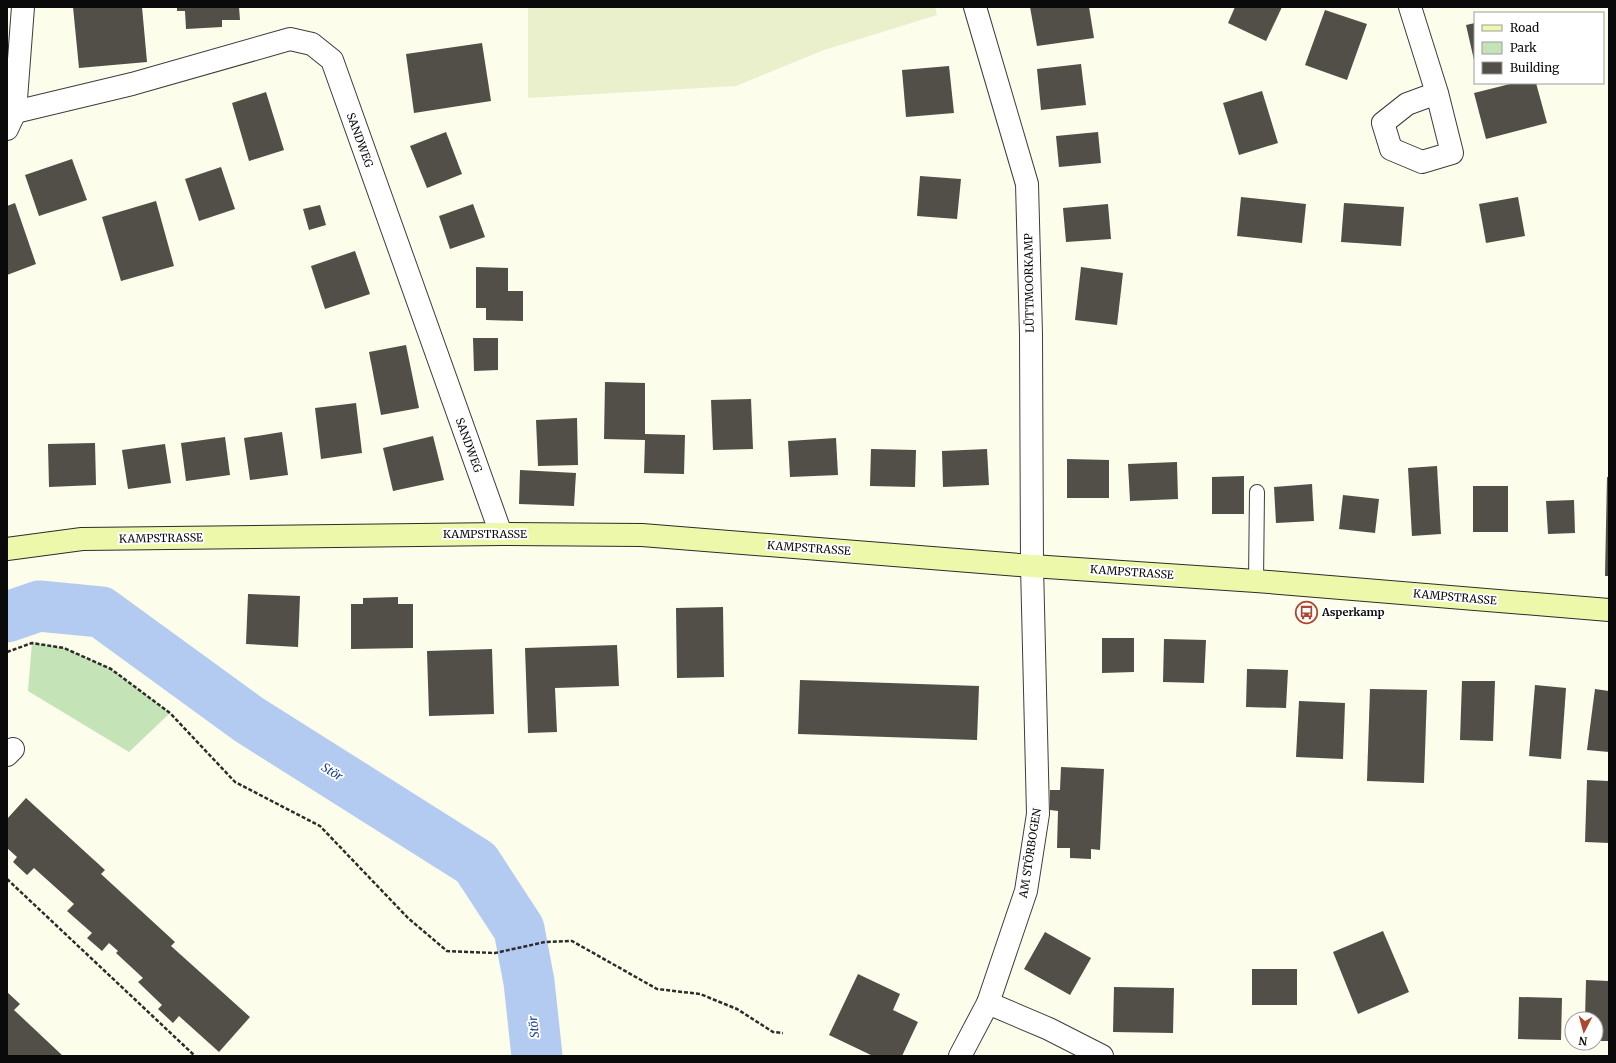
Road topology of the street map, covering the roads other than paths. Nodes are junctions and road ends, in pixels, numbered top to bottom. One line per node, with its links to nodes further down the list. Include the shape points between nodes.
1 (23, 7): 5 (street)
2 (975, 7): 9 (street, LÜTTMOORKAMP, via 1027,184 1031,334)
3 (1410, 7): 4 (street)
4 (1437, 93)
5 (11, 121): 7 (street, SANDWEG, via 290,39 312,44 332,60)
6 (1257, 492): 10 (lane)
7 (501, 534): 8 (street, KAMPSTRASSE, via 82,539); 9 (street, KAMPSTRASSE, via 642,535)
8 (7, 549)
9 (1032, 566): 10 (street, KAMPSTRASSE); 12 (street, AM STÖRBOGEN, via 1038,814 1026,891)
10 (1256, 581): 11 (street, KAMPSTRASSE)
11 (1609, 610)
12 (988, 1004): 13 (street, AM STÖRBOGEN); 14 (street)
13 (960, 1056)
14 (1102, 1056)

